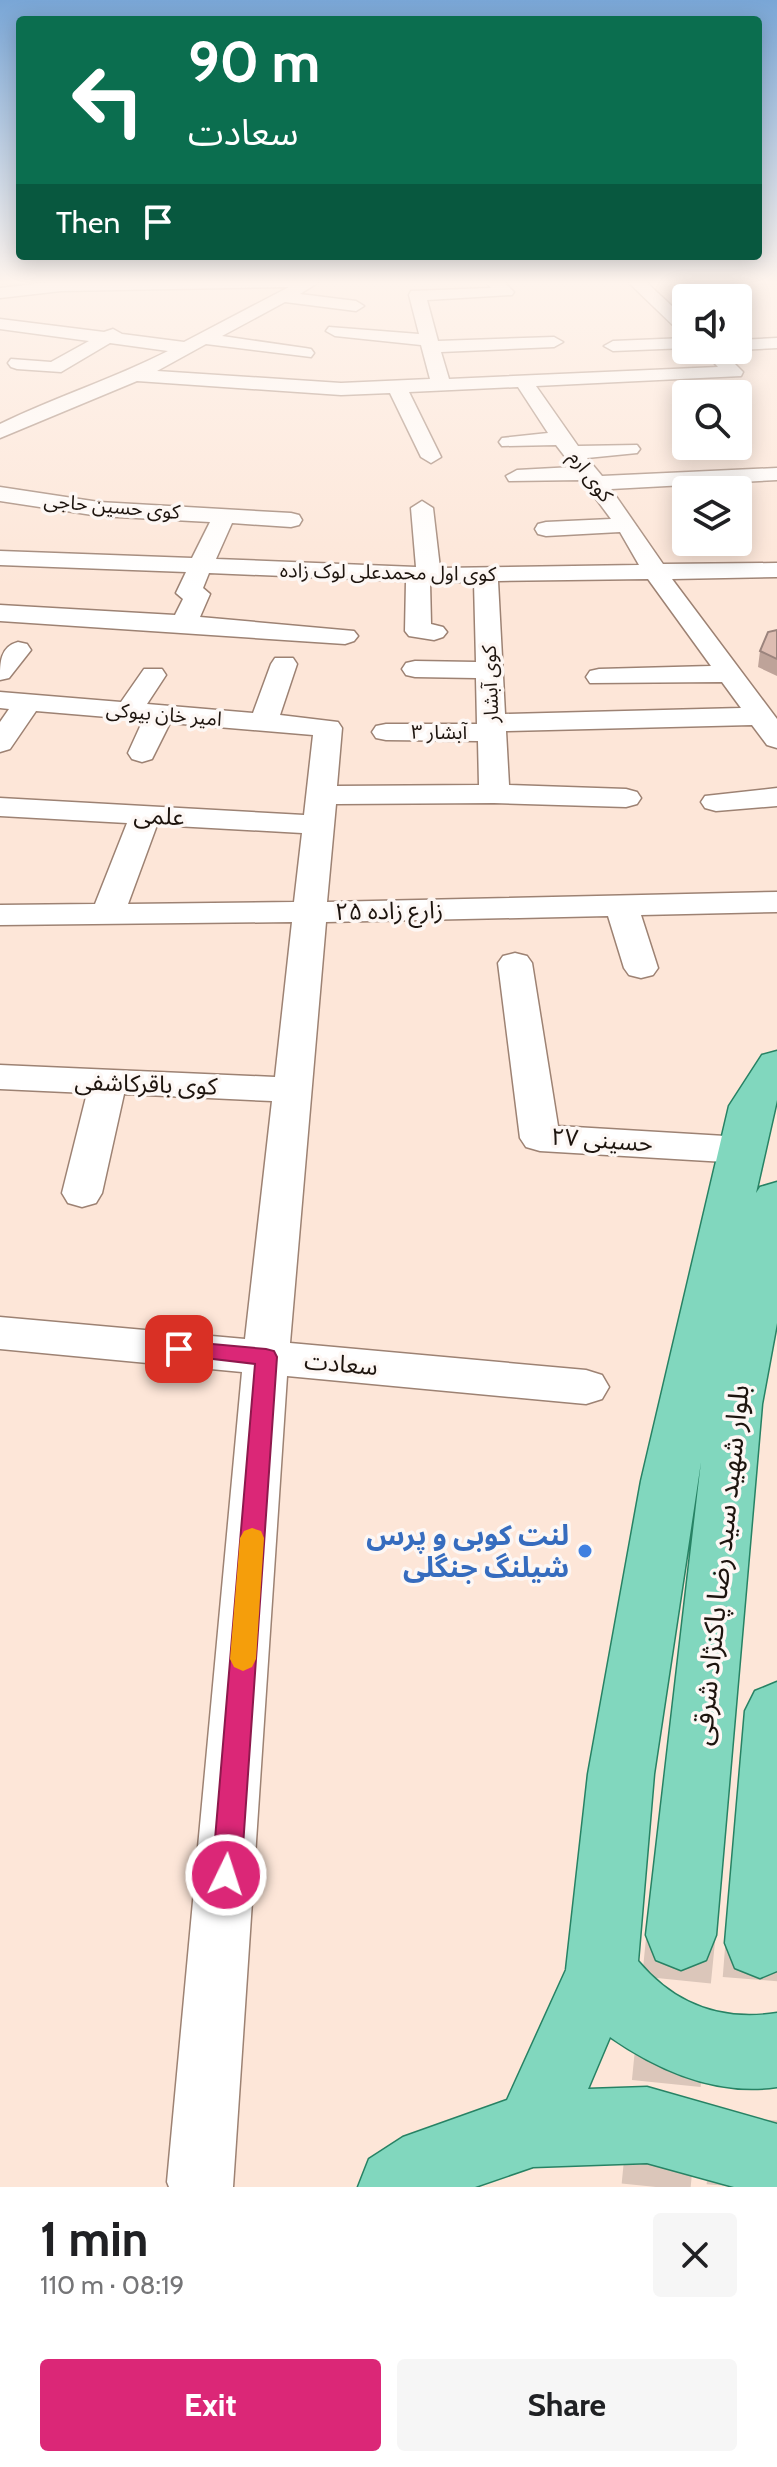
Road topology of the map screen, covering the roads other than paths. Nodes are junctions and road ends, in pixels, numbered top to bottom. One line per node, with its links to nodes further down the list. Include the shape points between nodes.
1 (112, 384): 9 (street)
2 (268, 384): 7 (street)
3 (460, 384): 6 (street)
4 (525, 384): 11 (street, کوی ارم)
5 (633, 384): 8 (street)
6 (441, 385): 7 (street)
7 (397, 387): 13 (street)
8 (643, 397)
9 (0, 432)
10 (509, 442): 11 (street)
11 (568, 445): 12 (street); 16 (street, کوی ارم)
12 (630, 449)
13 (431, 457)
14 (768, 474): 16 (street); 18 (street)
15 (517, 476): 16 (street)
16 (594, 478): 22 (street, کوی ارم)
17 (0, 494): 20 (street, کوی حسین حاجی, via 99,509)
18 (777, 499)
19 (422, 508): 29 (street)
20 (225, 514): 21 (street, کوی حسین حاجی); 25 (street)
21 (291, 520)
22 (627, 525): 23 (street); 27 (street, کوی ارم)
23 (546, 529)
24 (0, 558): 25 (street, کوی اول محمدعلی لوک زاده)
25 (197, 568): 29 (street, کوی اول محمدعلی لوک زاده); 31 (street, via 188,593 198,594)
26 (777, 570): 27 (street, کوی اول محمدعلی لوک زاده)
27 (656, 573): 28 (street, کوی اول محمدعلی لوک زاده); 39 (street, کوی ارم)
28 (486, 574): 29 (street, کوی اول محمدعلی لوک زاده); 37 (street, کوی آبشار)
29 (423, 575): 32 (street, via 418,631)
30 (0, 613): 31 (street)
31 (184, 623): 33 (street)
32 (434, 632)
33 (345, 636)
34 (18, 650): 38 (street)
35 (284, 664): 47 (street)
36 (415, 669): 37 (street)
37 (490, 670): 48 (street, کوی آبشار)
38 (0, 672)
39 (728, 674): 41 (street); 46 (street, کوی ارم)
40 (153, 675): 44 (street)
41 (599, 677)
42 (0, 700): 43 (street, امیر خان بیوکی)
43 (28, 702): 44 (street, امیر خان بیوکی); 51 (street)
44 (129, 711): 45 (street, امیر خان بیوکی)
45 (160, 713): 47 (street, امیر خان بیوکی); 52 (street)
46 (760, 716): 48 (street, آبشار ۳); 50 (street, کوی ارم)
47 (264, 722): 58 (street, امیر خان بیوکی, via 328,728)
48 (492, 728): 49 (street, آبشار ۳); 53 (street, کوی آبشار)
49 (386, 732)
50 (777, 739)
51 (0, 743)
52 (142, 753)
53 (494, 794): 55 (street, علمی); 58 (street, علمی)
54 (777, 797): 56 (street)
55 (626, 798)
56 (716, 802)
57 (0, 807): 59 (street, علمی)
58 (320, 810): 59 (street, علمی); 62 (street)
59 (145, 816): 63 (street)
60 (777, 902): 61 (street, زارع زاده ۲۵)
61 (621, 905): 62 (street, زارع زاده ۲۵); 66 (street)
62 (310, 912): 63 (street, زارع زاده ۲۵); 70 (street)
63 (108, 914): 64 (street, زارع زاده ۲۵)
64 (0, 915)
65 (515, 963): 71 (street, حسینی ۲۷, via 540,1138)
66 (641, 968)
67 (777, 1064): 71 (main road, via 751,1106)
68 (0, 1077): 69 (street, کوی باقرکاشفی)
69 (108, 1083): 70 (street, کوی باقرکاشفی); 72 (street)
70 (292, 1090): 75 (street)
71 (742, 1150): 80 (main road, via 669,1481 621,1774)
72 (82, 1193)
73 (777, 1198): 78 (main road, بلوار شهید سید رضا پاکنژاد شرقی, via 735,1404)
74 (2, 1339): 75 (street, سعادت)
75 (266, 1357): 76 (street, سعادت); 84 (street)
76 (586, 1387)
77 (777, 1711): 79 (main road)
78 (681, 1935)
79 (760, 1943)
80 (601, 1973): 81 (main road, via 633,2009 673,2035 718,2051); 82 (main road)
81 (777, 2050)
82 (533, 2129): 83 (main road, via 647,2125 762,2156); 85 (main road, via 430,2164)
83 (777, 2165)
84 (201, 2182)
85 (397, 2187)

